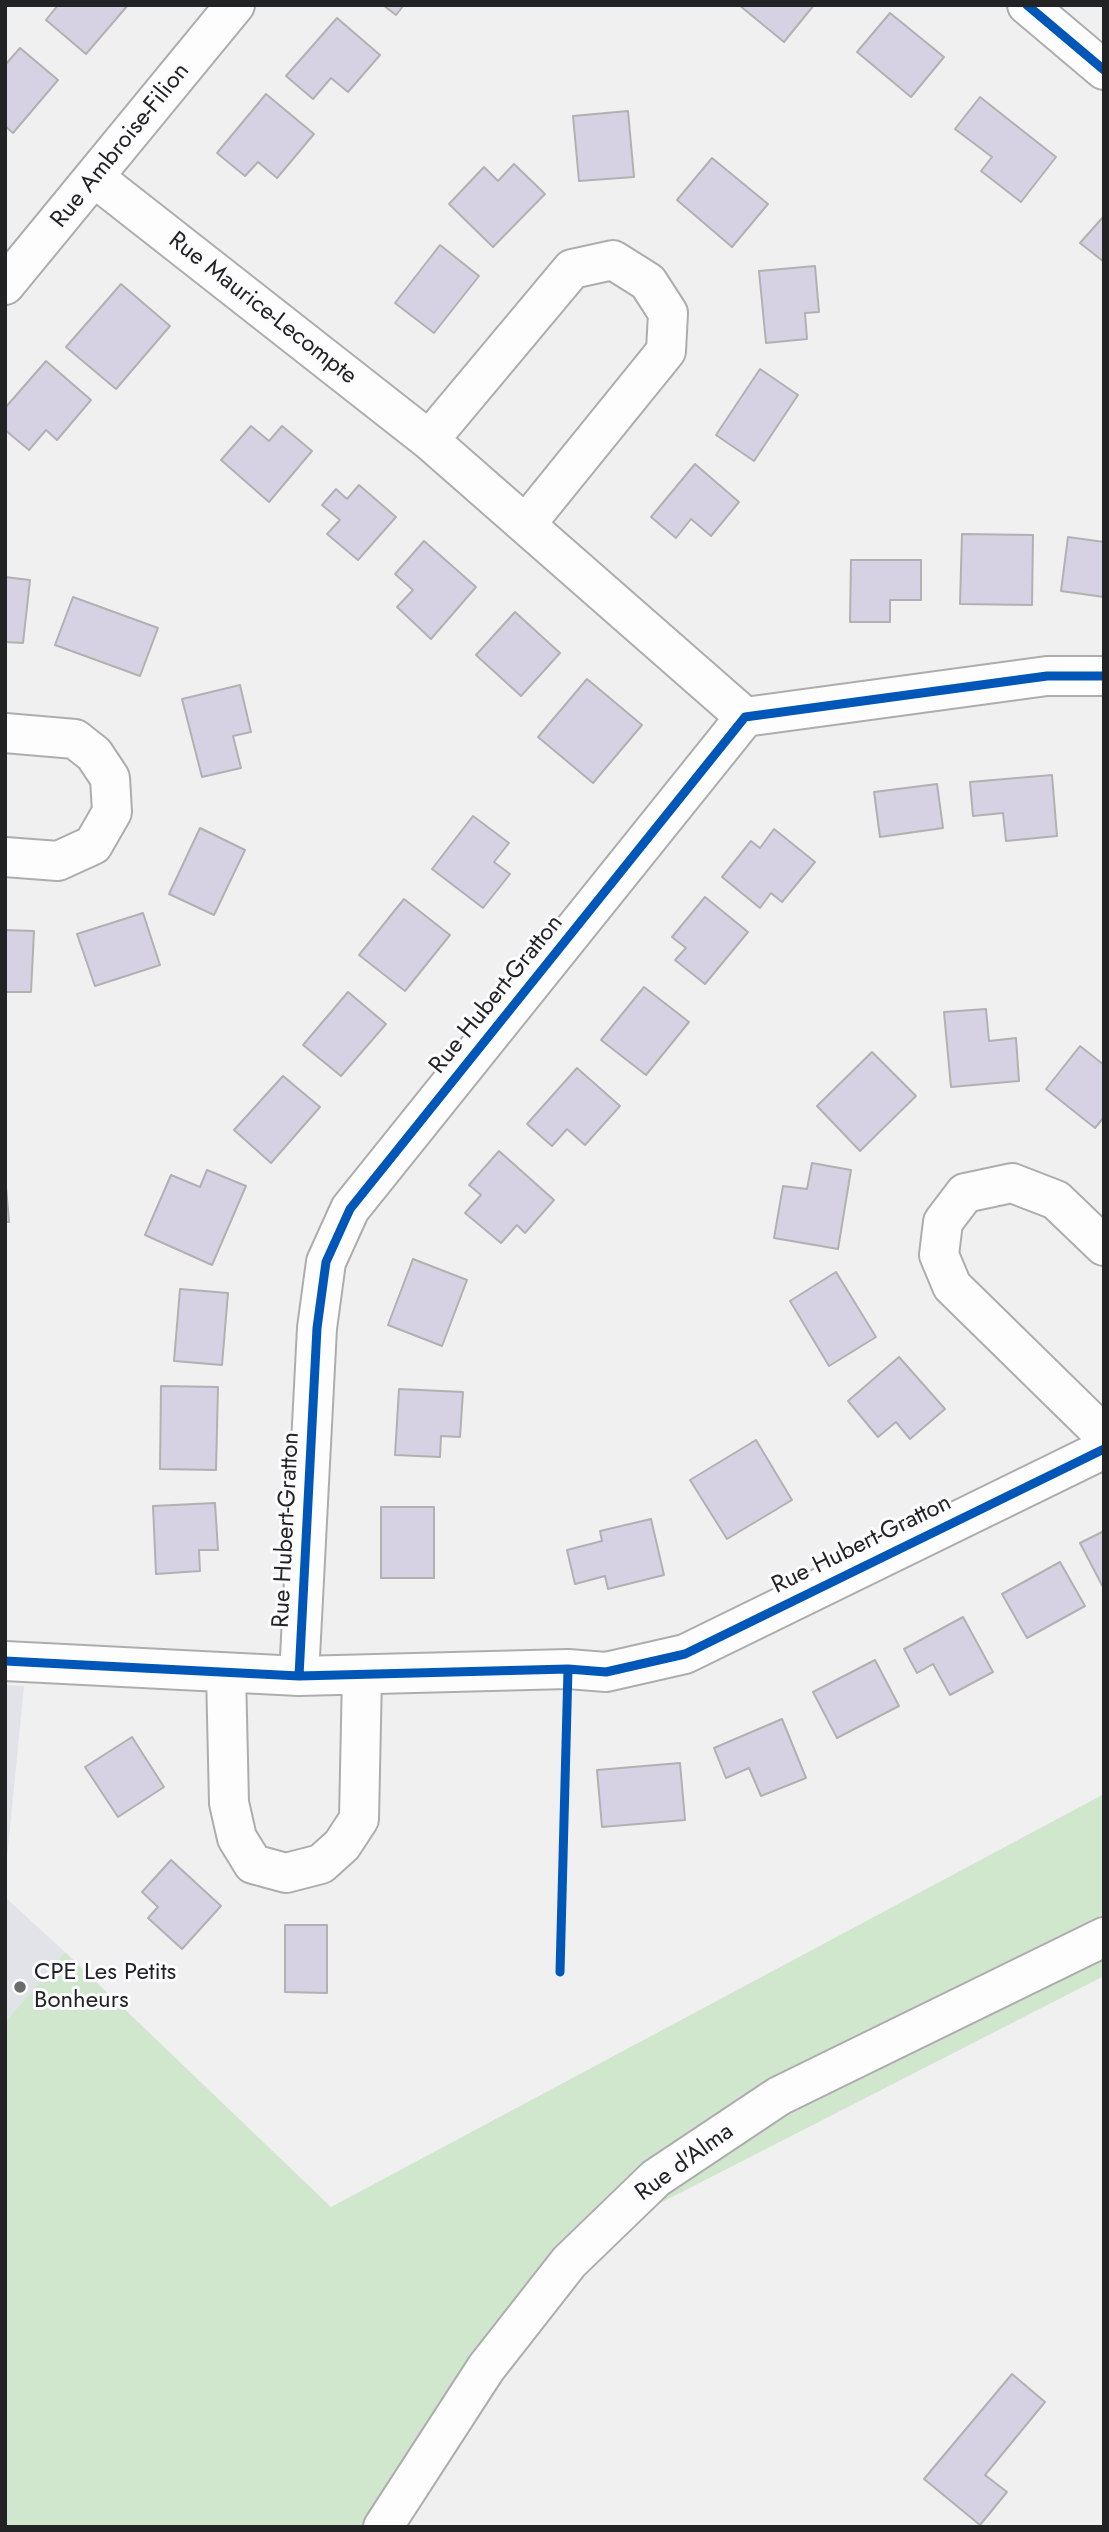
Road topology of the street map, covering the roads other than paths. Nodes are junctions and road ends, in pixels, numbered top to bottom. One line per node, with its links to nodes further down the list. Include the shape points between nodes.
1 (235, 5): 4 (street, Rue Ambroise-Filion)
2 (1027, 5): 3 (street)
3 (1104, 70)
4 (95, 178): 5 (street, Rue Ambroise-Filion); 6 (street, Rue Maurice-Lecompte)
5 (5, 285)
6 (429, 440): 7 (street, Rue Maurice-Lecompte); 7 (street, via 572,269 613,260 648,282 668,313 666,351)
7 (526, 524): 9 (street, Rue Maurice-Lecompte)
8 (1104, 676): 9 (street, via 1047,676)
9 (745, 717): 18 (street, Rue Hubert-Gratton, via 350,1209 326,1262 317,1328)
10 (5, 733): 11 (street, via 75,740 94,754 110,779 112,813 93,845 58,861)
11 (5, 857)
12 (1104, 1246): 13 (street, via 1056,1200 1012,1183 965,1193 943,1222 940,1255 952,1286)
13 (1104, 1435)
14 (1104, 1449): 17 (street, Rue Hubert-Gratton, via 685,1654 606,1672)
15 (5, 1661): 16 (street, Rue Hubert-Gratton)
16 (226, 1673): 17 (street, via 229,1803 237,1838 253,1864 286,1872 321,1864 342,1845 359,1819); 18 (street, Rue Hubert-Gratton)
17 (362, 1675): 18 (street, Rue Hubert-Gratton)
18 (299, 1676)
19 (1104, 1937): 20 (street, Rue d'Alma, via 779,2096 656,2178 569,2262 486,2368)
20 (383, 2527)

